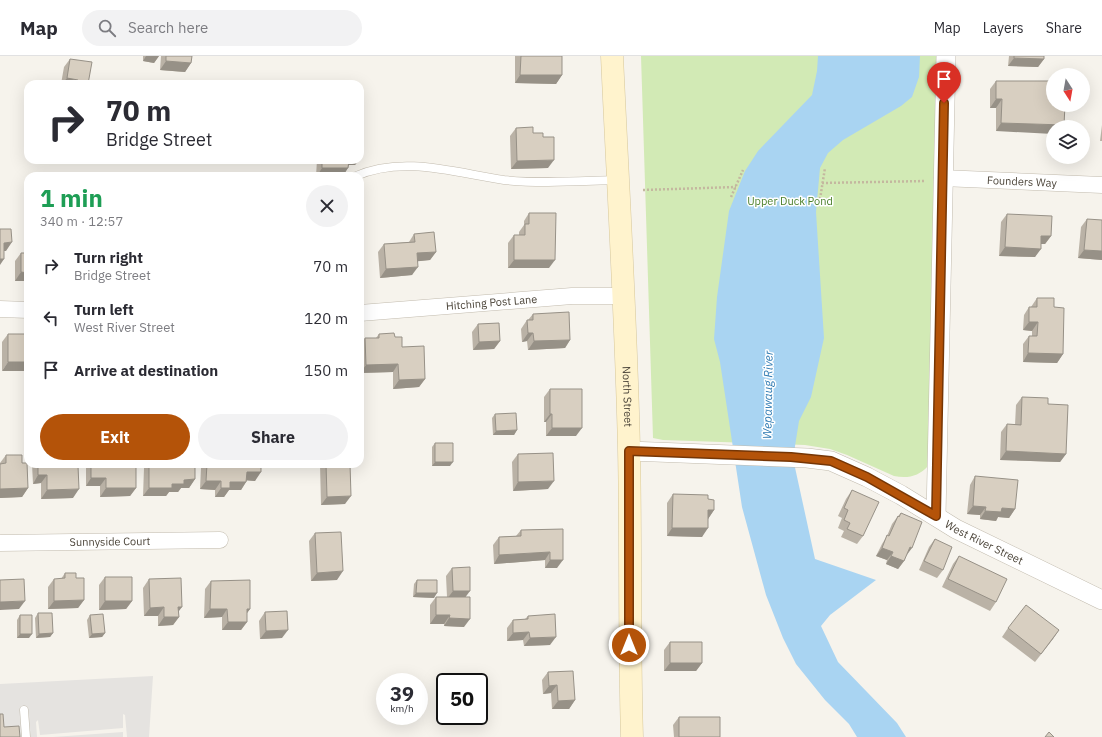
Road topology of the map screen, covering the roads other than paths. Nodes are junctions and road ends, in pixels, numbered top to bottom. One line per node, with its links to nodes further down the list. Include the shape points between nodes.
1 (612, 56): 5 (main road, North Street)
2 (946, 56): 4 (street, West River Street)
3 (364, 172): 5 (lane, via 416,166 504,180)
4 (937, 179): 6 (street, Founders Way); 12 (street, West River Street)
5 (618, 180): 7 (main road, North Street)
6 (1102, 185)
7 (624, 296): 10 (street, Hitching Post Lane, via 572,296); 11 (main road, North Street)
8 (0, 310): 9 (street)
9 (24, 310)
10 (364, 313)
11 (629, 451): 12 (street, via 831,461 874,481); 18 (main road, North Street, via 629,645)
12 (936, 516): 15 (street, West River Street, via 956,529)
13 (220, 540): 14 (street, Sunnyside Court)
14 (0, 543)
15 (1102, 600)
16 (24, 710): 17 (lane)
17 (26, 737)
18 (632, 737)

